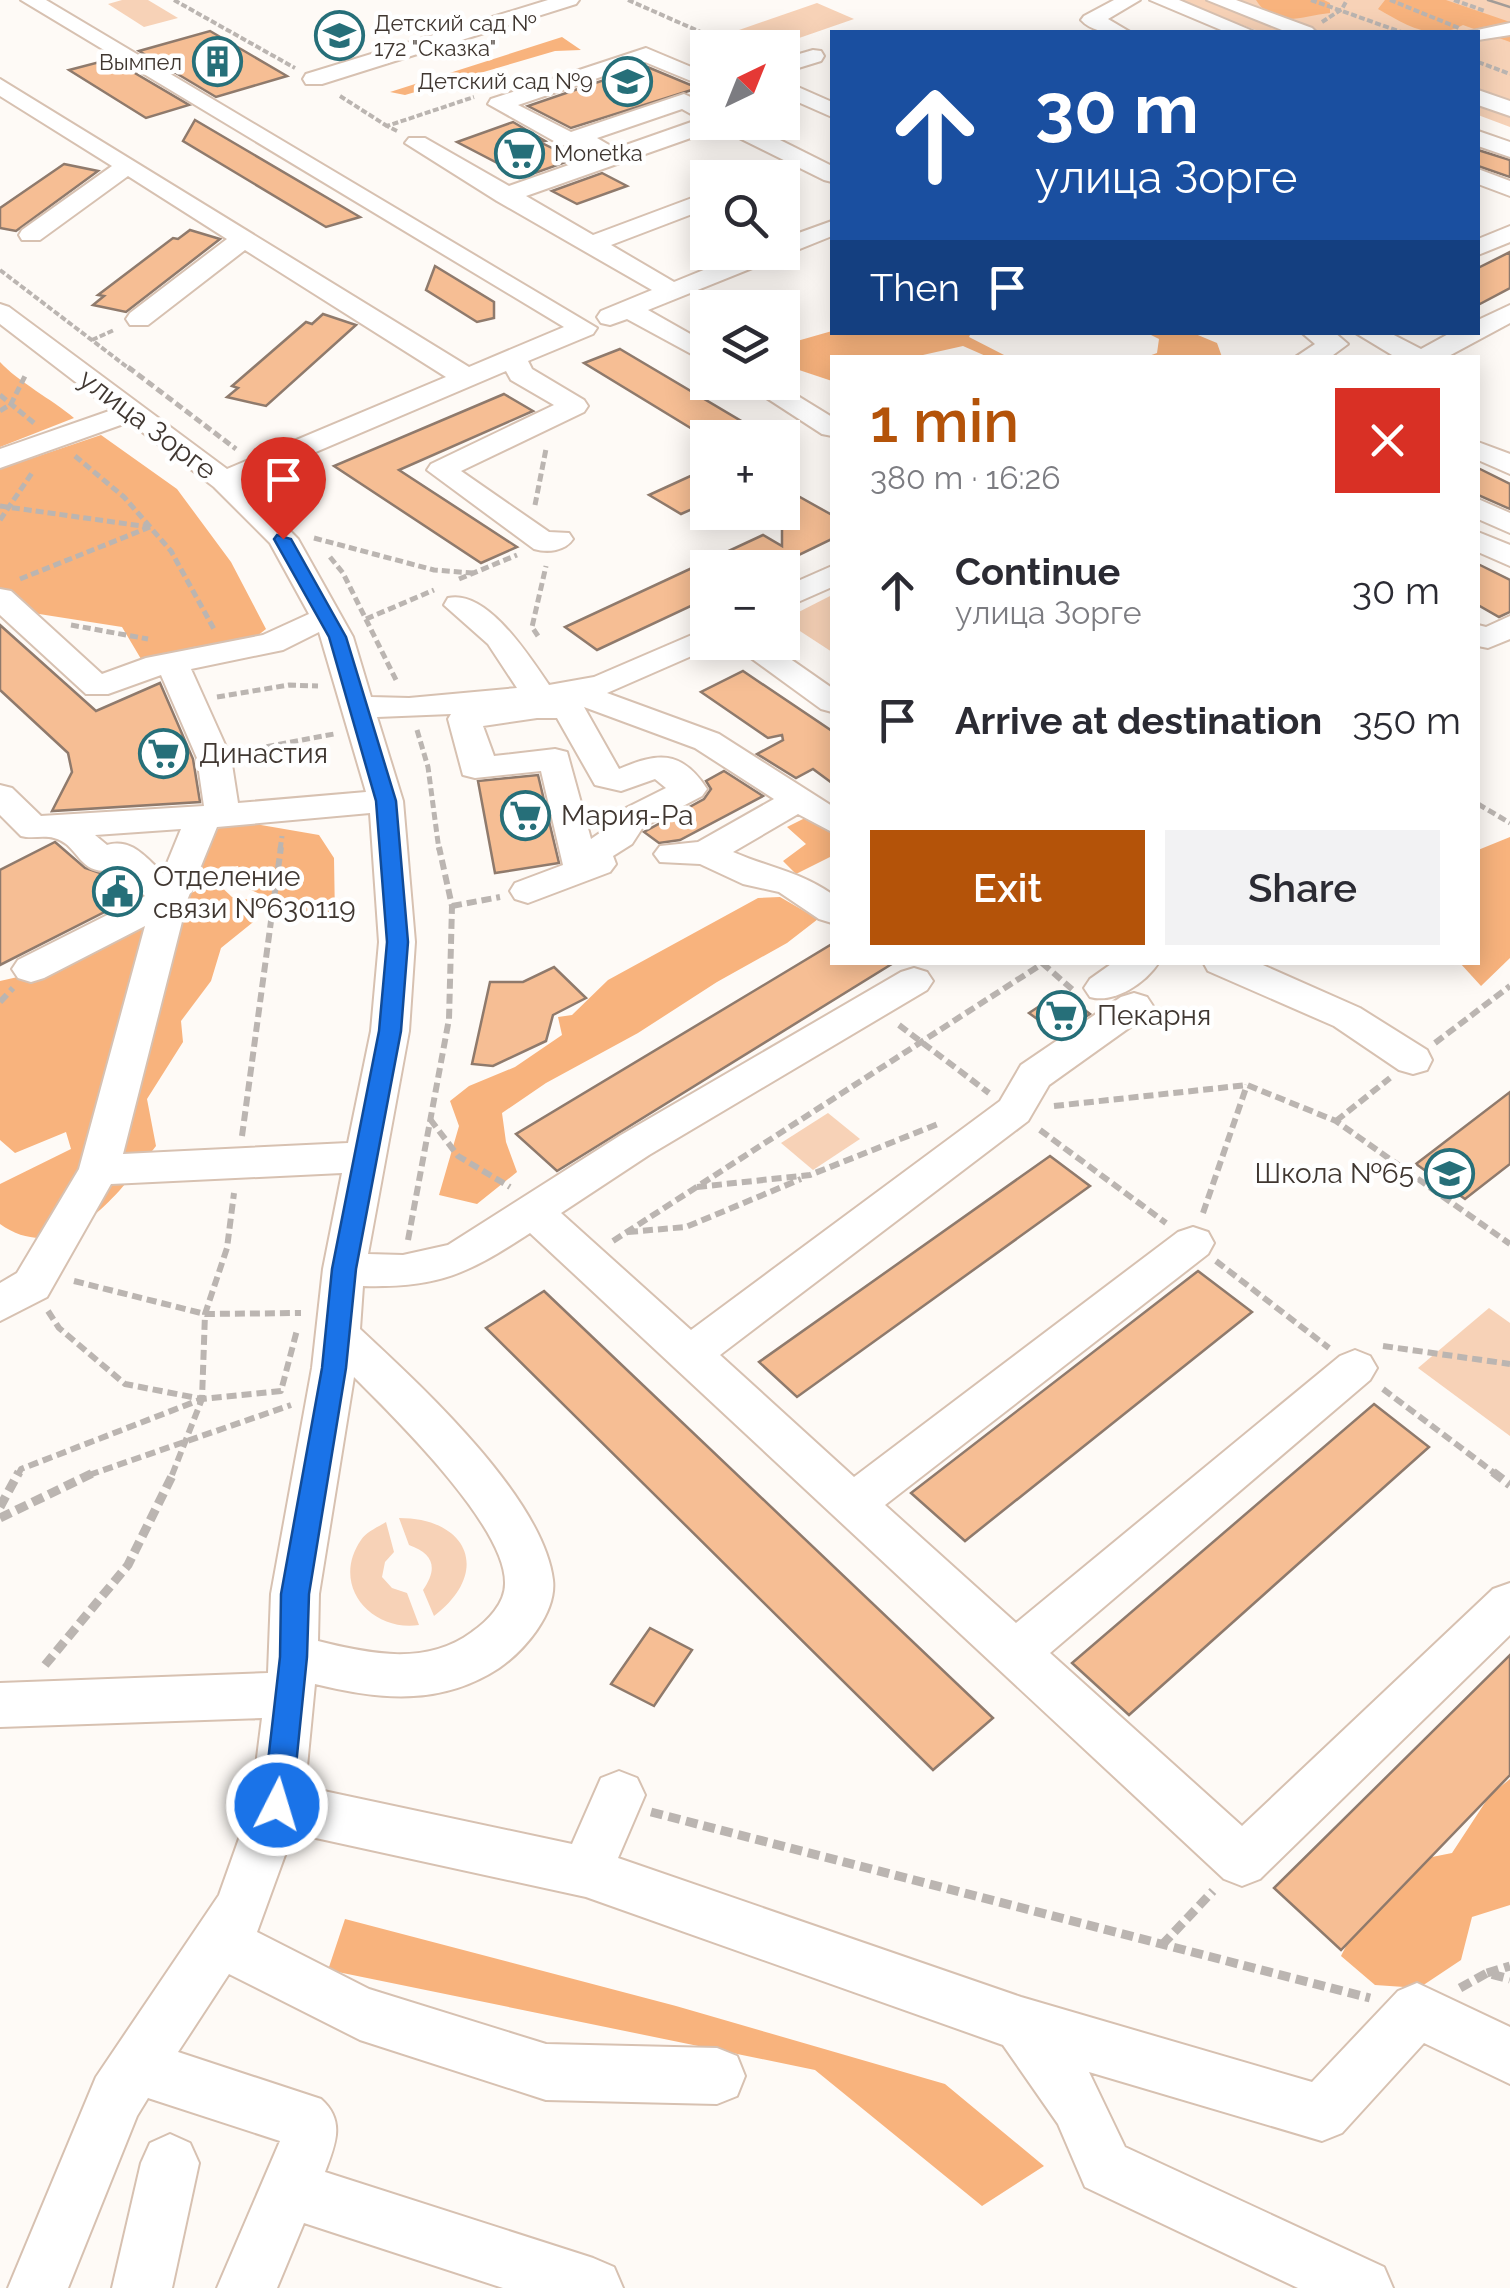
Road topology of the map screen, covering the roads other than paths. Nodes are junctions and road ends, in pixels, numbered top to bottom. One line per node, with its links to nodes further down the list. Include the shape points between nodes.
1 (31, 0): 57 (street)
2 (569, 0): 14 (street)
3 (1130, 0): 7 (street, via 1090,20)
4 (1160, 0): 8 (street)
5 (1218, 0): 9 (street)
6 (1510, 28): 10 (street)
7 (1115, 30)
8 (1239, 30)
9 (1300, 30)
10 (1480, 32)
11 (813, 56): 12 (street)
12 (800, 61)
13 (690, 74): 29 (street, via 646,54 500,104)
14 (314, 79)
15 (1480, 83): 16 (street)
16 (1510, 83)
17 (800, 95): 23 (street)
18 (1480, 98): 24 (street)
19 (7, 99): 36 (street)
20 (690, 99): 21 (street)
21 (684, 101): 22 (street); 29 (street)
22 (690, 104)
23 (830, 109)
24 (1510, 109)
25 (1480, 123): 27 (street)
26 (690, 130): 33 (street)
27 (1510, 134)
28 (1480, 139): 32 (street)
29 (569, 140): 33 (street)
30 (761, 140): 34 (street)
31 (417, 143): 40 (street)
32 (1510, 150)
33 (624, 154): 40 (street)
34 (805, 162): 35 (street); 37 (street)
35 (800, 164)
36 (128, 165): 46 (street); 47 (street)
37 (830, 174)
38 (1480, 177): 39 (street)
39 (1510, 189)
40 (504, 196): 49 (street)
41 (1480, 197): 43 (street)
42 (690, 206): 49 (street)
43 (1510, 208)
44 (830, 229): 48 (street)
45 (1510, 233): 50 (street)
46 (31, 235)
47 (244, 238): 56 (street); 67 (street)
48 (800, 241)
49 (590, 244): 52 (street)
50 (1480, 247)
51 (726, 270): 52 (street)
52 (672, 292): 53 (street)
53 (628, 309): 57 (street); 62 (street)
54 (0, 312): 69 (street, улица Зорге)
55 (1510, 313): 58 (street)
56 (138, 319)
57 (584, 328): 66 (street)
58 (1480, 328)
59 (1319, 335): 63 (street, via 1335,344)
60 (1373, 335): 64 (street)
61 (1467, 335): 65 (street)
62 (690, 345)
63 (1313, 355)
64 (1416, 355)
65 (1428, 355)
66 (513, 358): 67 (street); 78 (street, via 520,374 574,406 441,470)
67 (467, 378): 74 (street)
68 (785, 400): 70 (street)
69 (132, 412): 72 (street); 74 (street, улица Зорге)
70 (830, 427)
71 (1480, 451): 73 (street)
72 (0, 459)
73 (1510, 465)
74 (239, 475): 84 (street, улица Зорге)
75 (1480, 509): 76 (street)
76 (1510, 524)
77 (1480, 542): 79 (street)
78 (551, 543)
79 (1510, 557)
80 (830, 576): 81 (street)
81 (800, 591)
82 (12, 598): 89 (street, via 97,687 146,668)
83 (459, 605): 91 (street, via 499,637 533,686)
84 (326, 618): 89 (street, via 275,649); 93 (street, улица Зорге)
85 (1510, 624): 86 (street, via 1488,639)
86 (1480, 635)
87 (690, 645): 90 (street)
88 (770, 660): 92 (street)
89 (173, 666): 100 (street, via 214,758)
90 (573, 692): 91 (street); 94 (street)
91 (517, 700): 93 (street); 95 (street, via 568,708 607,778 620,781 658,765); 103 (street, via 522,748 573,745); 103 (street, via 464,719 475,768 556,759 579,862)
92 (830, 701)
93 (359, 708): 98 (street, улица Зорге)
94 (706, 741): 95 (street); 97 (street)
95 (664, 770): 99 (street, via 624,792); 103 (street, via 690,789 630,820)
96 (0, 796): 102 (street, via 33,828)
97 (797, 800): 101 (street); 106 (street, via 688,854 789,882)
98 (386, 801): 100 (street, via 328,796); 112 (street, улица Зорге, via 397,942 390,1031)
99 (622, 815)
100 (214, 817): 102 (street); 105 (street)
101 (830, 820)
102 (64, 826): 105 (street, via 103,861 119,853)
103 (596, 852): 104 (street, via 598,864)
104 (528, 892)
105 (170, 898): 109 (street); 113 (street)
106 (830, 909)
107 (1139, 965): 120 (street, via 1118,997 1035,1075 1014,1111)
108 (1227, 965): 111 (street, via 1347,1017)
109 (31, 970)
110 (914, 981): 114 (street)
111 (1413, 1060)
112 (366, 1157): 113 (street); 116 (street, улица Зорге)
113 (98, 1170): 117 (street)
114 (534, 1212): 116 (street, via 460,1258 403,1271); 120 (street)
115 (1193, 1243): 121 (street)
116 (344, 1269): 118 (street, улица Зорге)
117 (24, 1287)
118 (338, 1334): 124 (street, улица Зорге, via 295,1594); 124 (street, via 418,1410 510,1528 530,1580 516,1624 486,1650 434,1676)
119 (1353, 1350): 123 (street)
120 (690, 1354): 121 (street)
121 (852, 1504): 123 (street)
122 (1510, 1604): 123 (street, via 1242,1861)
123 (1016, 1653)
124 (290, 1676): 125 (street); 127 (street, улица Зорге)
125 (8, 1703)
126 (617, 1799): 128 (street)
127 (277, 1805): 128 (street); 129 (street, улица Зорге, via 241,1908)
128 (586, 1872): 130 (street)
129 (220, 1941): 132 (street, улица Зорге); 133 (street, via 360,2013 546,2072)
130 (1021, 2024): 131 (street, via 1322,2113 1417,2010); 140 (street, via 1078,2104 1104,2167)
131 (1510, 2056)
132 (136, 2066): 135 (street, via 310,2126); 136 (street, улица Зорге, via 116,2096)
133 (717, 2076)
134 (170, 2163): 137 (street)
135 (288, 2189): 138 (street); 139 (street)
136 (38, 2288)
137 (142, 2288)
138 (247, 2288)
139 (592, 2288)
140 (1363, 2288)

